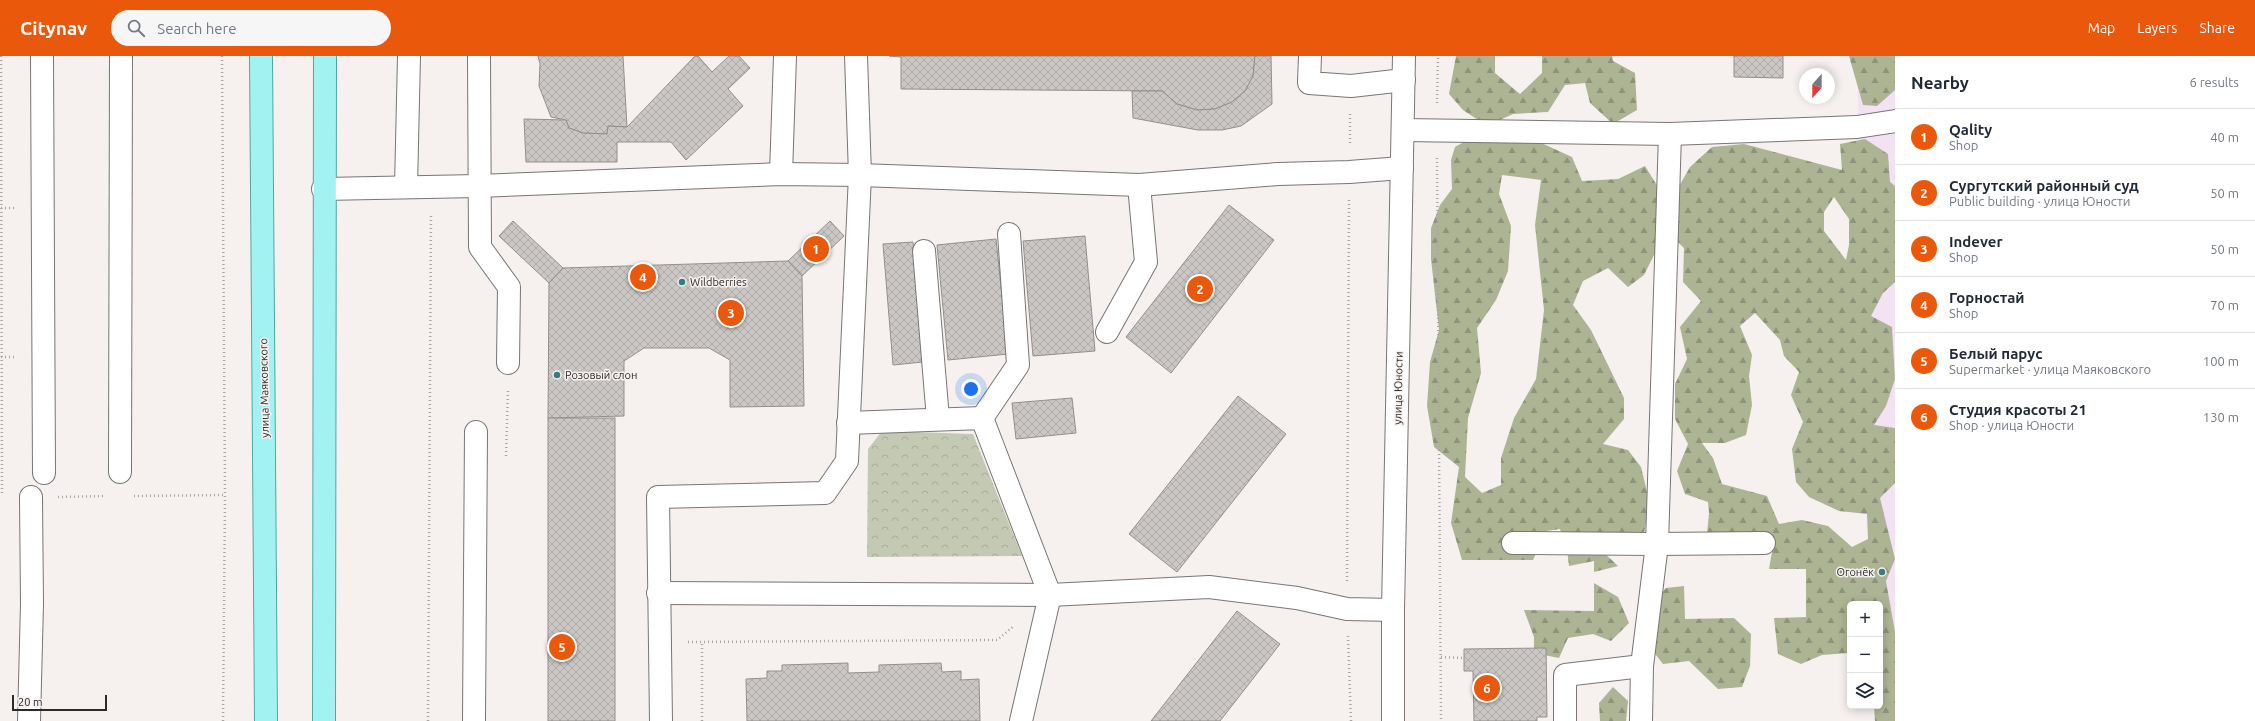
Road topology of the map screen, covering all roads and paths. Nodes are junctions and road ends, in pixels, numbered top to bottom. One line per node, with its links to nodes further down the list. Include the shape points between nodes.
1 (0, 56): 40 (path)
2 (42, 56): 39 (street)
3 (121, 56): 38 (street)
4 (222, 56): 56 (path, via 225,487)
5 (261, 56): 57 (main road, улица Маяковского)
6 (325, 56): 28 (main road)
7 (409, 56): 26 (street)
8 (479, 56): 25 (street)
9 (785, 56): 22 (street)
10 (856, 56): 23 (street)
11 (1310, 56): 15 (street, via 1309,83)
12 (1404, 56): 14 (street, улица Юности)
13 (1438, 56): 18 (path)
14 (1404, 80): 15 (street); 17 (street, улица Юности)
15 (1351, 86): 21 (path)
16 (1895, 121): 19 (street, via 1856,127)
17 (1403, 130): 18 (street); 20 (street, улица Юности)
18 (1437, 132): 19 (street); 52 (path)
19 (1670, 134): 44 (street)
20 (1402, 168): 21 (street); 48 (street, улица Юности)
21 (1349, 172): 24 (street, via 1278,174); 47 (path)
22 (781, 174): 23 (street); 25 (street)
23 (860, 175): 24 (street); 35 (street)
24 (1139, 185): 31 (street, via 1146,262)
25 (478, 186): 27 (street); 32 (street, via 480,248 509,287)
26 (406, 187): 27 (street); 28 (street)
27 (432, 187): 59 (path)
28 (323, 189): 58 (main road)
29 (1009, 234): 33 (street, via 1018,365)
30 (924, 251): 34 (street)
31 (1107, 332)
32 (508, 363): 37 (path)
33 (982, 418): 34 (street); 46 (street)
34 (938, 419): 35 (street)
35 (848, 423): 45 (street, via 847,461 825,493 658,497)
36 (476, 432): 60 (street)
37 (506, 459)
38 (120, 472)
39 (44, 473)
40 (2, 497)
41 (31, 497): 55 (street)
42 (1513, 543): 44 (street)
43 (1764, 543): 44 (street)
44 (1657, 544): 54 (street)
45 (658, 593): 46 (street); 50 (street)
46 (1050, 595): 47 (street, via 1209,586 1297,598); 63 (street)
47 (1347, 609): 48 (street); 64 (path)
48 (1393, 610): 65 (street, улица Юности)
49 (1015, 625): 51 (path, via 998,640)
50 (660, 640): 51 (path); 61 (street)
51 (702, 643): 62 (path)
52 (1441, 657): 53 (path); 66 (path)
53 (1464, 658)
54 (1642, 666): 67 (street, via 1565,676); 68 (street)
55 (29, 721)
56 (223, 721)
57 (266, 721)
58 (324, 721)
59 (428, 721)
60 (474, 721)
61 (661, 721)
62 (702, 721)
63 (1021, 721)
64 (1352, 721)
65 (1393, 721)
66 (1441, 721)
67 (1565, 721)
68 (1641, 721)

